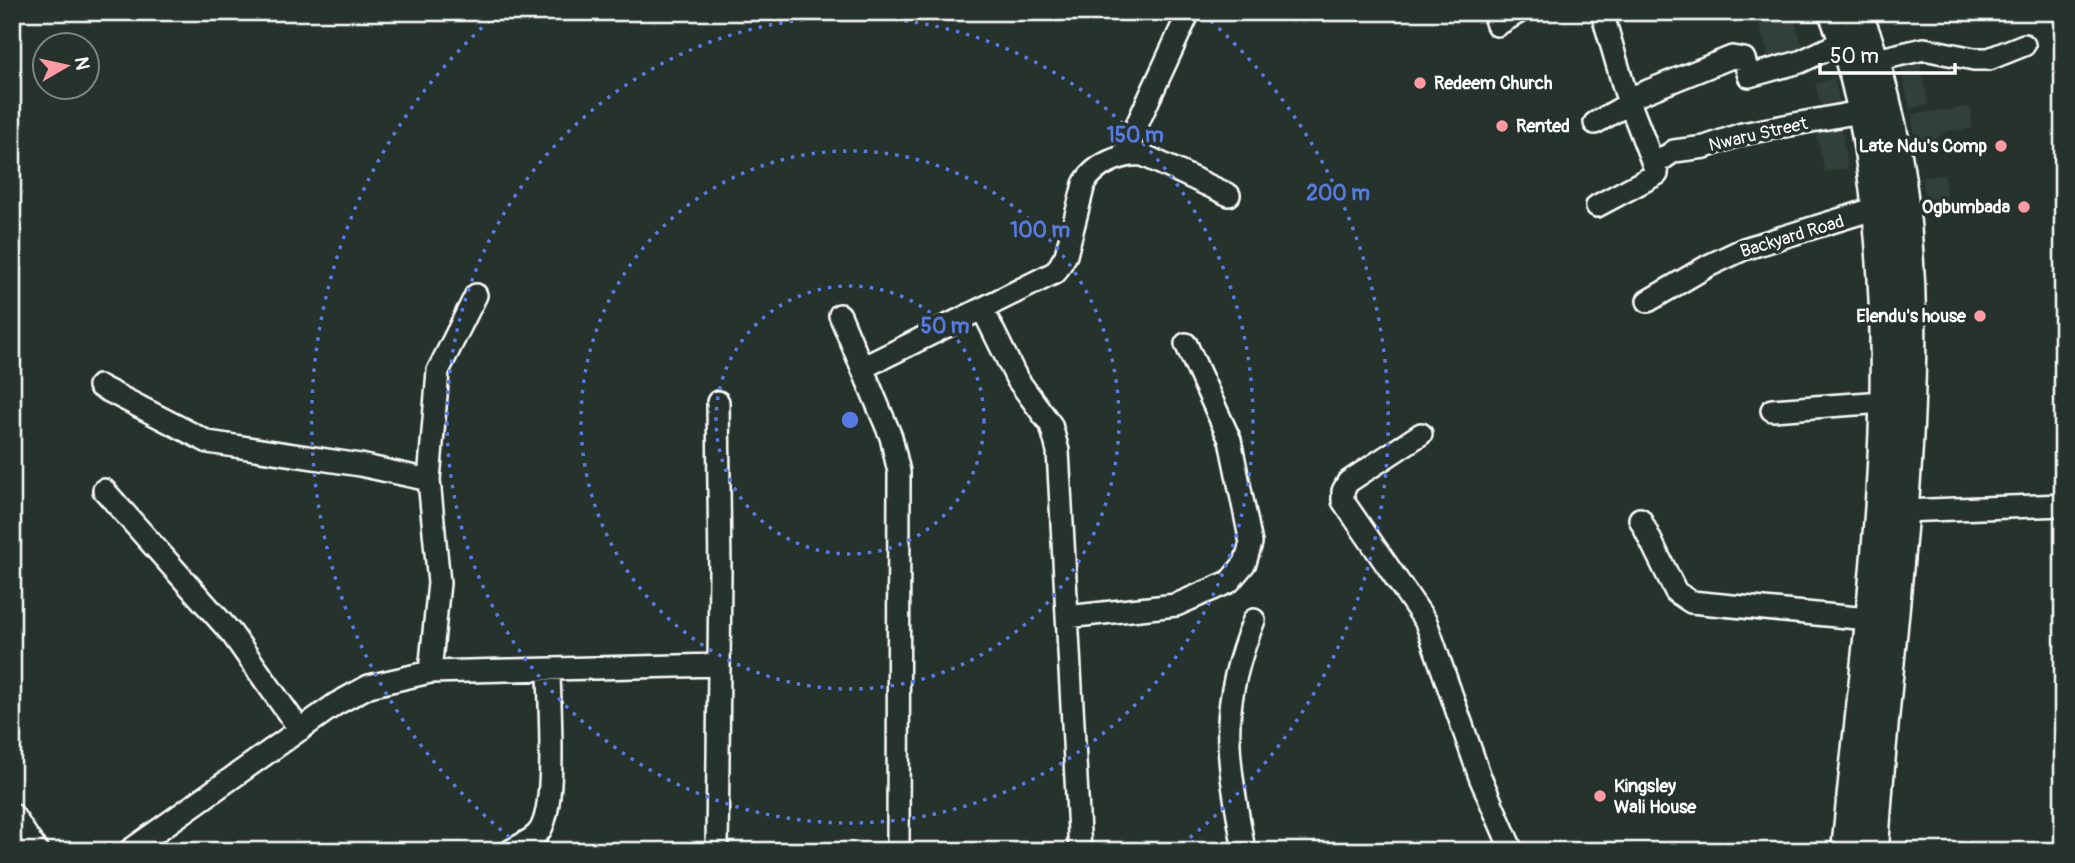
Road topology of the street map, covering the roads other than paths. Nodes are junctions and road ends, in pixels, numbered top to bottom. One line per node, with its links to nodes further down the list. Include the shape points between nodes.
1 (1189, 12): 13 (street)
2 (1519, 12): 6 (street, via 1497,25)
3 (1602, 12): 10 (street)
4 (1833, 12): 7 (main road)
5 (1857, 12): 9 (main road)
6 (1494, 19)
7 (1844, 41): 10 (street, via 1800,62 1749,76 1744,59 1732,57); 11 (main road)
8 (2024, 45): 9 (street, via 1989,59 1924,48)
9 (1876, 60): 15 (main road)
10 (1629, 101): 12 (street); 14 (street)
11 (1865, 111): 14 (street, Nwaru Street, via 1674,151); 15 (main road)
12 (1595, 123)
13 (1122, 157): 16 (street, via 1143,155); 20 (street, via 1088,176 1066,255 1056,272)
14 (1654, 164): 17 (street, via 1657,174 1649,180)
15 (1884, 189): 19 (street, Backyard Road, via 1708,266); 26 (main road); 32 (main road, via 1911,328)
16 (1229, 195)
17 (1597, 206)
18 (477, 295): 29 (street, via 438,371)
19 (1648, 301)
20 (983, 310): 23 (street); 34 (street, via 1017,379 1051,425 1058,451)
21 (840, 315): 23 (street)
22 (1186, 344): 34 (street, via 1230,440 1251,543 1245,563 1228,582 1176,605)
23 (862, 368): 46 (street, via 891,437 899,472)
24 (99, 386): 29 (street, via 208,442)
25 (718, 402): 37 (street)
26 (1884, 402): 27 (street); 35 (main road)
27 (1772, 410)
28 (1420, 434): 49 (street, via 1348,482 1343,501 1426,622 1480,777)
29 (429, 480): 39 (street, via 439,583)
30 (104, 490): 40 (street, via 232,634)
31 (2063, 505): 32 (street)
32 (1902, 512): 51 (main road)
33 (1640, 519): 35 (street, via 1676,592 1691,602)
34 (1067, 617): 47 (street)
35 (1868, 619): 50 (main road)
36 (1254, 620): 48 (street, via 1236,664 1226,727)
37 (719, 665): 38 (street); 45 (street)
38 (549, 670): 39 (street); 44 (street, via 551,766 545,817 538,833)
39 (430, 672): 40 (street, via 369,686)
40 (300, 730): 43 (street)
41 (12, 814): 42 (street)
42 (37, 851)
43 (129, 851)
44 (510, 851)
45 (717, 851)
46 (898, 851)
47 (1080, 851)
48 (1244, 851)
49 (1512, 851)
50 (1846, 851)
51 (1874, 851)

